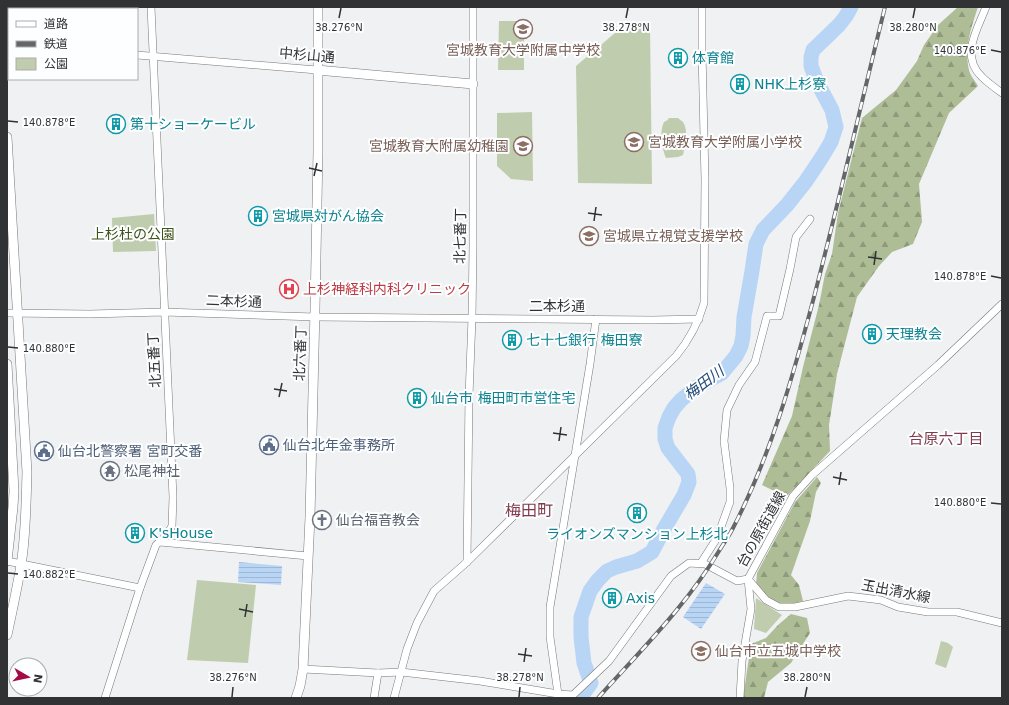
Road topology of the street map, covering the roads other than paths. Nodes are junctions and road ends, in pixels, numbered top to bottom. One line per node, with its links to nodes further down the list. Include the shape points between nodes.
1 (151, 7): 7 (street, 北五番丁)
2 (318, 7): 8 (street, 北六番丁)
3 (473, 7): 9 (street, 北七番丁)
4 (702, 7): 21 (street, via 704,303)
5 (986, 7): 10 (street, via 971,46 971,56 981,76)
6 (138, 55): 7 (street, 中杉山通)
7 (153, 56): 8 (street, 中杉山通); 15 (street, 北五番丁)
8 (318, 70): 9 (street, 中杉山通); 18 (street, 北六番丁)
9 (474, 84): 19 (street, 北七番丁)
10 (1002, 93)
11 (7, 137): 12 (street)
12 (7, 144): 17 (street)
13 (810, 219): 28 (street, via 796,237 779,316 767,316 755,362 739,385 727,410 724,441 730,502 717,538)
14 (1002, 304): 30 (street, 台の原街道線, via 938,365 812,475 793,496)
15 (164, 312): 17 (street, 二本杉通); 18 (street, 二本杉通); 24 (street, 北五番丁, via 173,497 172,526)
16 (7, 313): 17 (street, 二本杉通)
17 (18, 313): 29 (street, via 27,472)
18 (315, 316): 19 (street, 二本杉通); 25 (street, 北六番丁)
19 (472, 318): 20 (street, 二本杉通); 27 (street, 北七番丁)
20 (596, 319): 21 (street, 二本杉通); 23 (street)
21 (699, 319): 23 (street, via 686,345)
22 (7, 364): 26 (street, via 14,491)
23 (575, 456): 27 (street); 37 (street, via 550,607 550,637)
24 (160, 542): 25 (street); 31 (street, 北五番丁, via 156,546)
25 (308, 556): 34 (street, 北六番丁)
26 (7, 561): 29 (street)
27 (467, 562): 35 (street, via 434,591 417,623)
28 (701, 563): 30 (street, 台の原街道線, via 737,581); 37 (street, via 689,563 671,576 609,661 573,695)
29 (21, 564): 31 (street); 33 (street)
30 (748, 579): 32 (street, 玉出清水線, via 766,600 779,607 795,607 848,596 881,600 898,607 928,612 957,612); 42 (street, via 751,609 742,662)
31 (140, 588): 38 (street, 北五番丁)
32 (1002, 623)
33 (7, 635)
34 (303, 669): 36 (street); 39 (street, 北六番丁)
35 (401, 672): 36 (street); 37 (street, via 480,681); 41 (street)
36 (378, 673): 40 (street)
37 (558, 694)
38 (105, 698)
39 (296, 698)
40 (374, 698)
41 (394, 698)
42 (740, 698)

